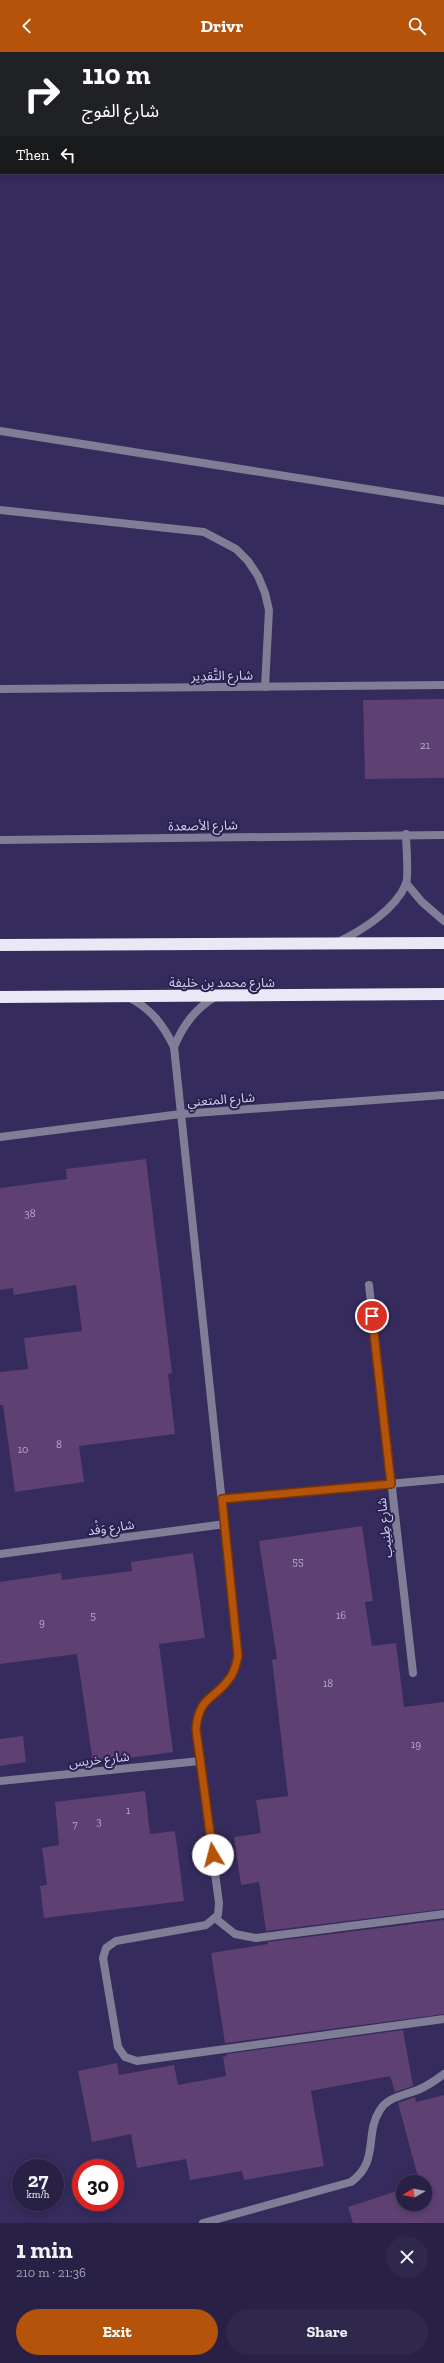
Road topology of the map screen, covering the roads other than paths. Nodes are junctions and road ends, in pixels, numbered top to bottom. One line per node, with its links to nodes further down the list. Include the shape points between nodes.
1 (0, 431): 2 (street)
2 (444, 501)
3 (0, 510): 5 (street, via 204,532 236,548 255,571 265,592 268,610)
4 (444, 685): 5 (street, شارع التَّقدِير)
5 (265, 687): 6 (street, شارع التَّقدِير)
6 (0, 689)
7 (406, 834): 8 (street, شارع الأصعدة); 9 (street, شارع الأصعدة); 10 (street)
8 (444, 835)
9 (0, 840)
10 (406, 883): 11 (street, via 422,902); 12 (street, via 392,903 376,919)
11 (444, 921)
12 (335, 943): 13 (highway); 14 (highway)
13 (444, 943)
14 (0, 945)
15 (444, 994): 18 (highway, شارع محمد بن خليفة)
16 (0, 996): 17 (highway, شارع محمد بن خليفة)
17 (127, 996): 18 (highway, شارع محمد بن خليفة); 19 (street, via 155,1017)
18 (216, 996): 19 (street, via 186,1022)
19 (174, 1047): 21 (street)
20 (444, 1095): 21 (street, شارع المتعني)
21 (181, 1114): 22 (street, شارع المتعني); 26 (street)
22 (0, 1137)
23 (369, 1285): 25 (street, شارع طِنِيب)
24 (444, 1479): 25 (street)
25 (391, 1484): 26 (street); 29 (street, شارع طِنِيب)
26 (222, 1499): 27 (street)
27 (225, 1524): 28 (street, شارع وَفْد); 30 (street, via 238,1656 229,1679 205,1701 200,1710 196,1729)
28 (0, 1554)
29 (412, 1673)
30 (200, 1761): 31 (street, شارع خريس); 33 (street, via 219,1903)
31 (0, 1781)
32 (444, 1914): 33 (street, via 256,1938 235,1934)
33 (215, 1918): 34 (street, via 206,1925 116,1941 106,1948 103,1958 118,2047 125,2057 137,2061)
34 (444, 2019)
35 (444, 2074): 36 (street, via 420,2089 393,2099 380,2109 365,2168 351,2182)
36 (203, 2223)

